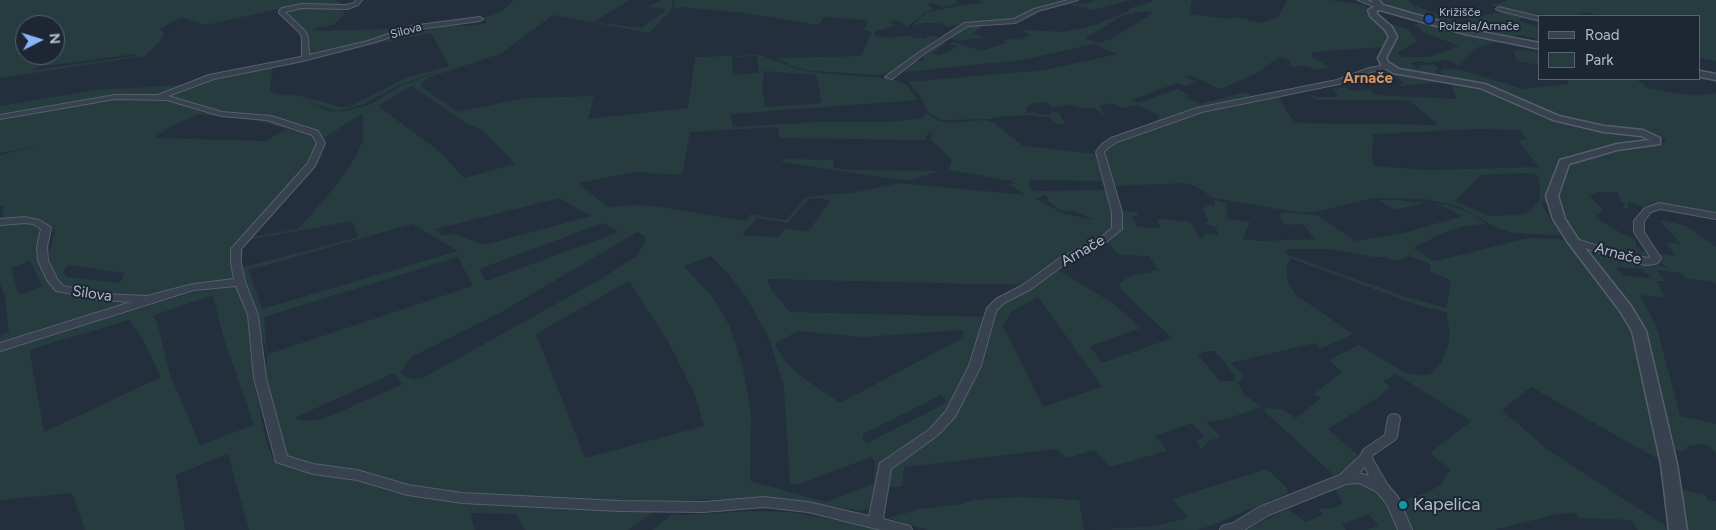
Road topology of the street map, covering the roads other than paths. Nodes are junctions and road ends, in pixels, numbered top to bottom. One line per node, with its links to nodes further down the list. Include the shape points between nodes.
1 (359, 0): 9 (street, via 347,7 302,6 281,12 305,37 306,57)
2 (1075, 0): 13 (street, via 1036,10 1015,21 966,24)
3 (1361, 0): 4 (street)
4 (1378, 3): 8 (street, via 1465,31); 10 (street, via 1372,10 1374,16 1393,37 1382,53)
5 (1499, 9): 7 (street)
6 (480, 19): 9 (street, Silova, via 411,28)
7 (1538, 19)
8 (1538, 46)
9 (303, 59): 14 (street, Silova, via 212,77)
10 (1388, 67): 18 (street, via 1415,76 1482,86 1556,118 1604,129 1643,133 1655,138 1656,142 1617,147 1564,162 1552,196 1559,219); 26 (street, Arnače, via 1369,70 1339,82 1200,110 1105,146 1100,152 1117,212 1117,229 1102,241 1064,260 1028,287 1000,301 991,310 975,366 950,414 934,432 885,467)
11 (1701, 74): 12 (street)
12 (1716, 76)
13 (889, 77)
14 (160, 98): 15 (street, via 115,97); 19 (street, via 221,114 268,118 298,126 315,133 321,142 312,164 236,249)
15 (0, 117)
16 (1716, 216): 18 (street, Arnače, via 1659,206 1648,210 1639,221 1639,232 1656,258 1654,261 1628,259)
17 (0, 222): 20 (street, Silova, via 25,220 46,228 43,260 60,289 103,297)
18 (1573, 241): 30 (street, via 1626,309 1639,331 1668,464)
19 (240, 282): 20 (street, Silova, via 193,288); 26 (street, via 253,315 260,378 281,458 313,469 357,475 408,490 462,498 619,506 704,507 764,502 808,507)
20 (150, 299): 21 (street, Silova)
21 (0, 347)
22 (1394, 418): 23 (street, via 1391,437 1368,452)
23 (1366, 458): 24 (street); 25 (street)
24 (1345, 479): 25 (street, via 1361,478); 28 (street)
25 (1382, 488): 29 (street, via 1393,501)
26 (875, 523): 27 (street)
27 (901, 529)
28 (1227, 530)
29 (1405, 530)
30 (1678, 530)

